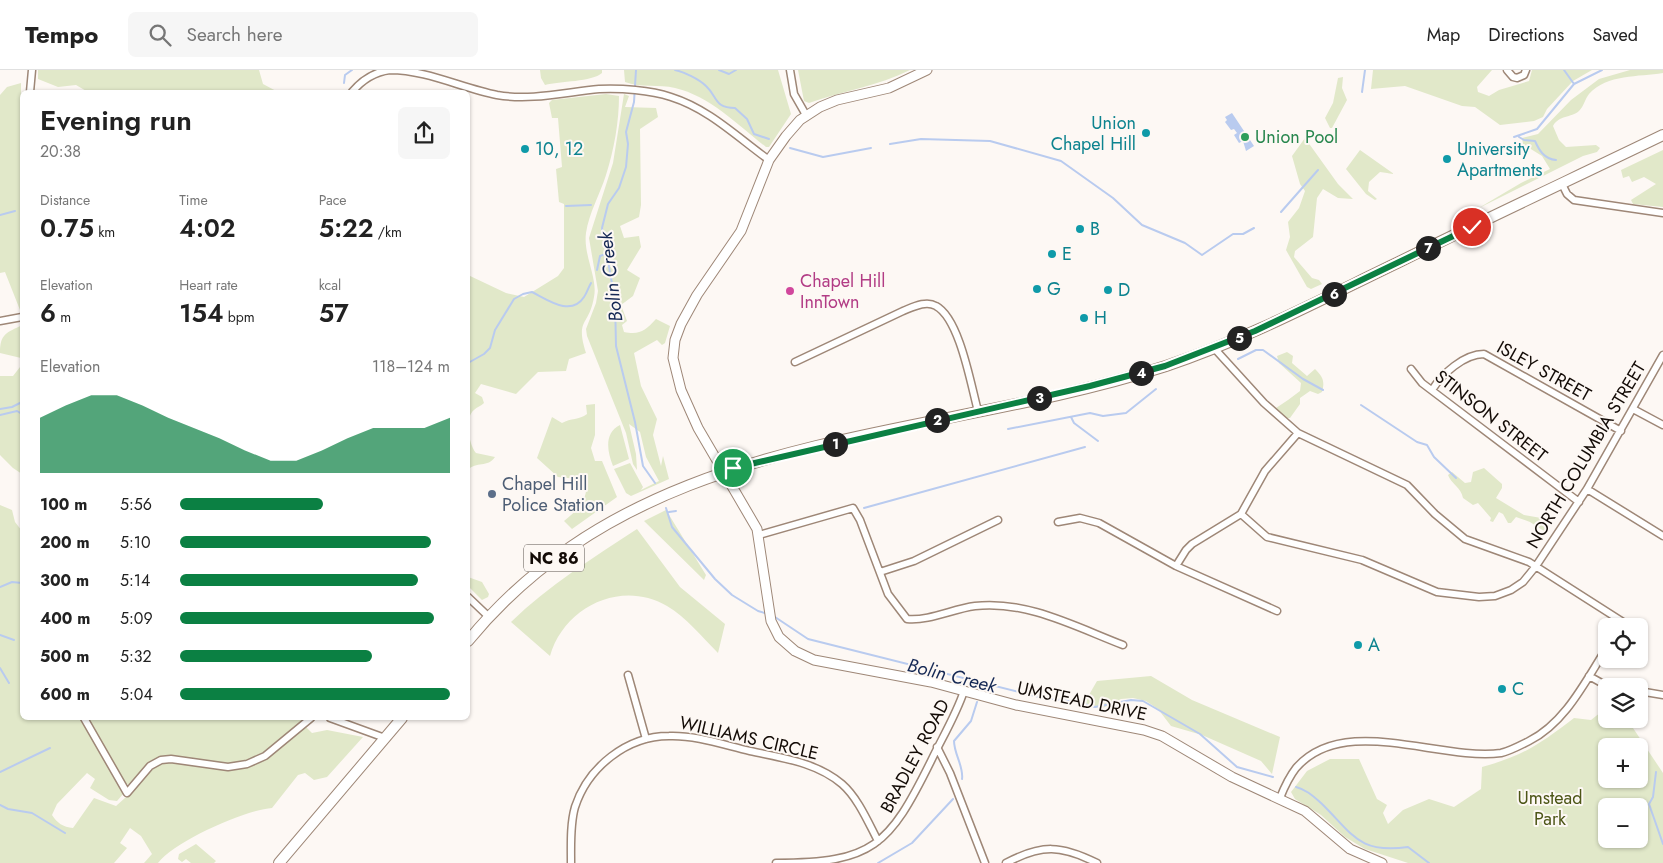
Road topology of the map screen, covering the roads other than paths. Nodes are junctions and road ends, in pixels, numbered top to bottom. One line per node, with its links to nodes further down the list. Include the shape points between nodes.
1 (32, 70): 6 (street)
2 (790, 70): 8 (street, via 794,94)
3 (927, 70): 8 (street, UMSTEAD DRIVE, via 888,88 828,103)
4 (1507, 70): 5 (street, via 1517,78)
5 (1525, 72)
6 (30, 90)
7 (354, 90): 10 (street, via 366,78 392,70 412,72 499,95 534,96 600,89 668,96 700,110)
8 (806, 115): 10 (street, UMSTEAD DRIVE)
9 (1663, 135): 11 (main road, NC 86)
10 (769, 160): 25 (street, UMSTEAD DRIVE, via 741,231 685,313 673,349 675,370 685,401)
11 (1562, 184): 12 (street, via 1566,194 1574,200); 15 (main road, NC 86)
12 (1663, 213)
13 (20, 317): 14 (street)
14 (0, 321)
15 (1214, 348): 21 (main road, NC 86, via 1114,380); 24 (street, via 1264,403)
16 (1663, 356): 20 (street, NORTH COLUMBIA STREET)
17 (795, 362): 21 (street, via 903,311 921,304 936,305 947,316 957,336)
18 (1411, 369): 19 (street, STINSON STREET)
19 (1432, 390): 23 (street, ISLEY STREET, via 1444,375 1466,359 1484,354); 27 (street, STINSON STREET)
20 (1633, 410): 22 (street); 23 (street, NORTH COLUMBIA STREET)
21 (978, 411): 25 (main road, NC 86)
22 (1663, 425)
23 (1621, 431): 26 (street, NORTH COLUMBIA STREET)
24 (1298, 433): 28 (street, via 1265,471); 34 (street, via 1407,486 1465,539)
25 (724, 471): 31 (street, UMSTEAD DRIVE); 38 (main road, NC 86, via 650,500 604,524 540,569)
26 (1587, 489): 27 (street, NORTH COLUMBIA STREET); 32 (street)
27 (1579, 502): 34 (street, NORTH COLUMBIA STREET)
28 (1241, 514): 33 (street, via 1192,544); 34 (street, NORTH COLUMBIA STREET, via 1267,537 1362,560 1410,582 1459,596 1495,596 1511,590 1523,582)
29 (998, 520): 35 (street, via 914,561)
30 (1058, 522): 33 (street, via 1080,518 1099,523)
31 (759, 535): 35 (street, via 853,508); 46 (street, UMSTEAD DRIVE, via 766,604 774,630 795,652 814,660)
32 (1663, 536)
33 (1176, 566): 37 (street)
34 (1536, 566): 39 (street)
35 (880, 572): 41 (street, via 888,594 907,619 975,606 1008,606 1026,609)
36 (470, 598): 38 (street)
37 (1277, 611)
38 (489, 617): 40 (main road, NC 86)
39 (1613, 618)
40 (470, 639)
41 (1123, 645)
42 (1598, 662): 44 (street)
43 (628, 675): 54 (street)
44 (1589, 676): 45 (street); 56 (street, via 1551,727 1503,753 1475,754 1363,741 1344,742 1316,752 1301,763 1289,778)
45 (1598, 681)
46 (964, 691): 55 (street, BRADLEY ROAD); 56 (street, UMSTEAD DRIVE, via 1153,733)
47 (1648, 692): 48 (street)
48 (1663, 695)
49 (85, 720): 50 (street, via 127,793 150,766 161,760 171,758 228,767 247,764 265,756)
50 (309, 720)
51 (336, 720): 53 (street)
52 (400, 720): 53 (main road)
53 (385, 738): 58 (main road)
54 (646, 739): 57 (street, WILLIAMS CIRCLE, via 685,736 826,772 852,795); 59 (street, WILLIAMS CIRCLE, via 620,750 585,785 575,807)
55 (937, 747): 57 (street, BRADLEY ROAD, via 902,815 890,832); 61 (street)
56 (1280, 798): 64 (street, UMSTEAD DRIVE, via 1305,811 1350,849)
57 (878, 841): 60 (street, BRADLEY ROAD, via 833,861)
58 (279, 863)
59 (571, 863)
60 (776, 863)
61 (985, 863)
62 (1006, 863): 63 (street, via 1036,850 1056,848 1080,854)
63 (1097, 863)
64 (1382, 863)

